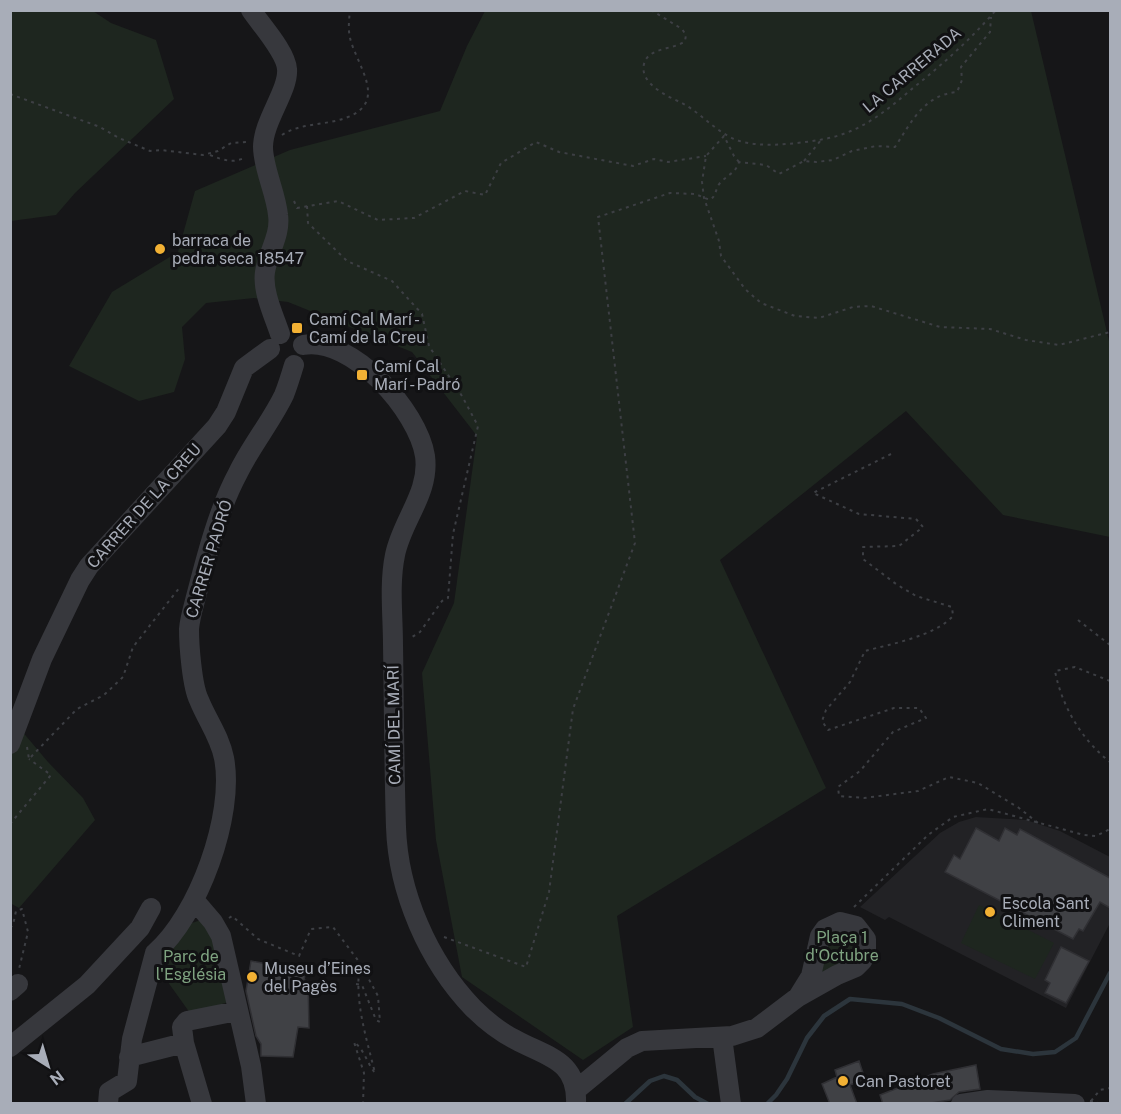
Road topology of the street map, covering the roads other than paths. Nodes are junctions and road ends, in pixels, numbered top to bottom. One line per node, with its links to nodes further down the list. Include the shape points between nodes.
1 (251, 10): 2 (street, via 287,67 263,148 279,214 279,229 264,275)
2 (275, 342): 3 (street, via 294,335); 4 (street, via 275,362 284,366); 5 (street, CARRER DE LA CREU, via 244,368 217,426 89,566 42,659)
3 (303, 345): 4 (street, via 303,353); 16 (street, CAMÍ DEL MARÍ, via 314,343 334,350 372,374 404,409 424,452 424,481 395,554 392,598 398,851 421,929 448,976 473,1007 504,1034 559,1061 570,1072)
4 (294, 364): 6 (street, CARRER PADRÓ, via 284,395 227,498 191,619 195,688 221,748 226,778 224,814)
5 (10, 744)
6 (195, 901): 9 (street, CARRER PADRÓ); 11 (street, via 221,936)
7 (151, 908): 8 (street)
8 (124, 945): 9 (street); 14 (street, via 87,985)
9 (155, 953): 15 (street)
10 (798, 997): 10 (street, via 862,961 867,946 862,931 840,922 820,936 811,976); 12 (street, via 751,1031)
11 (237, 1011): 13 (street, via 187,1021 182,1027); 20 (street)
12 (722, 1037): 16 (street, via 653,1039 635,1044 615,1057); 21 (street)
13 (184, 1043): 15 (street); 19 (street)
14 (10, 1047)
15 (129, 1057): 18 (street, via 127,1081 109,1092)
16 (576, 1097)
17 (1083, 1102): 22 (street)
18 (108, 1104)
19 (202, 1104)
20 (256, 1104)
21 (731, 1104)
22 (960, 1104)

